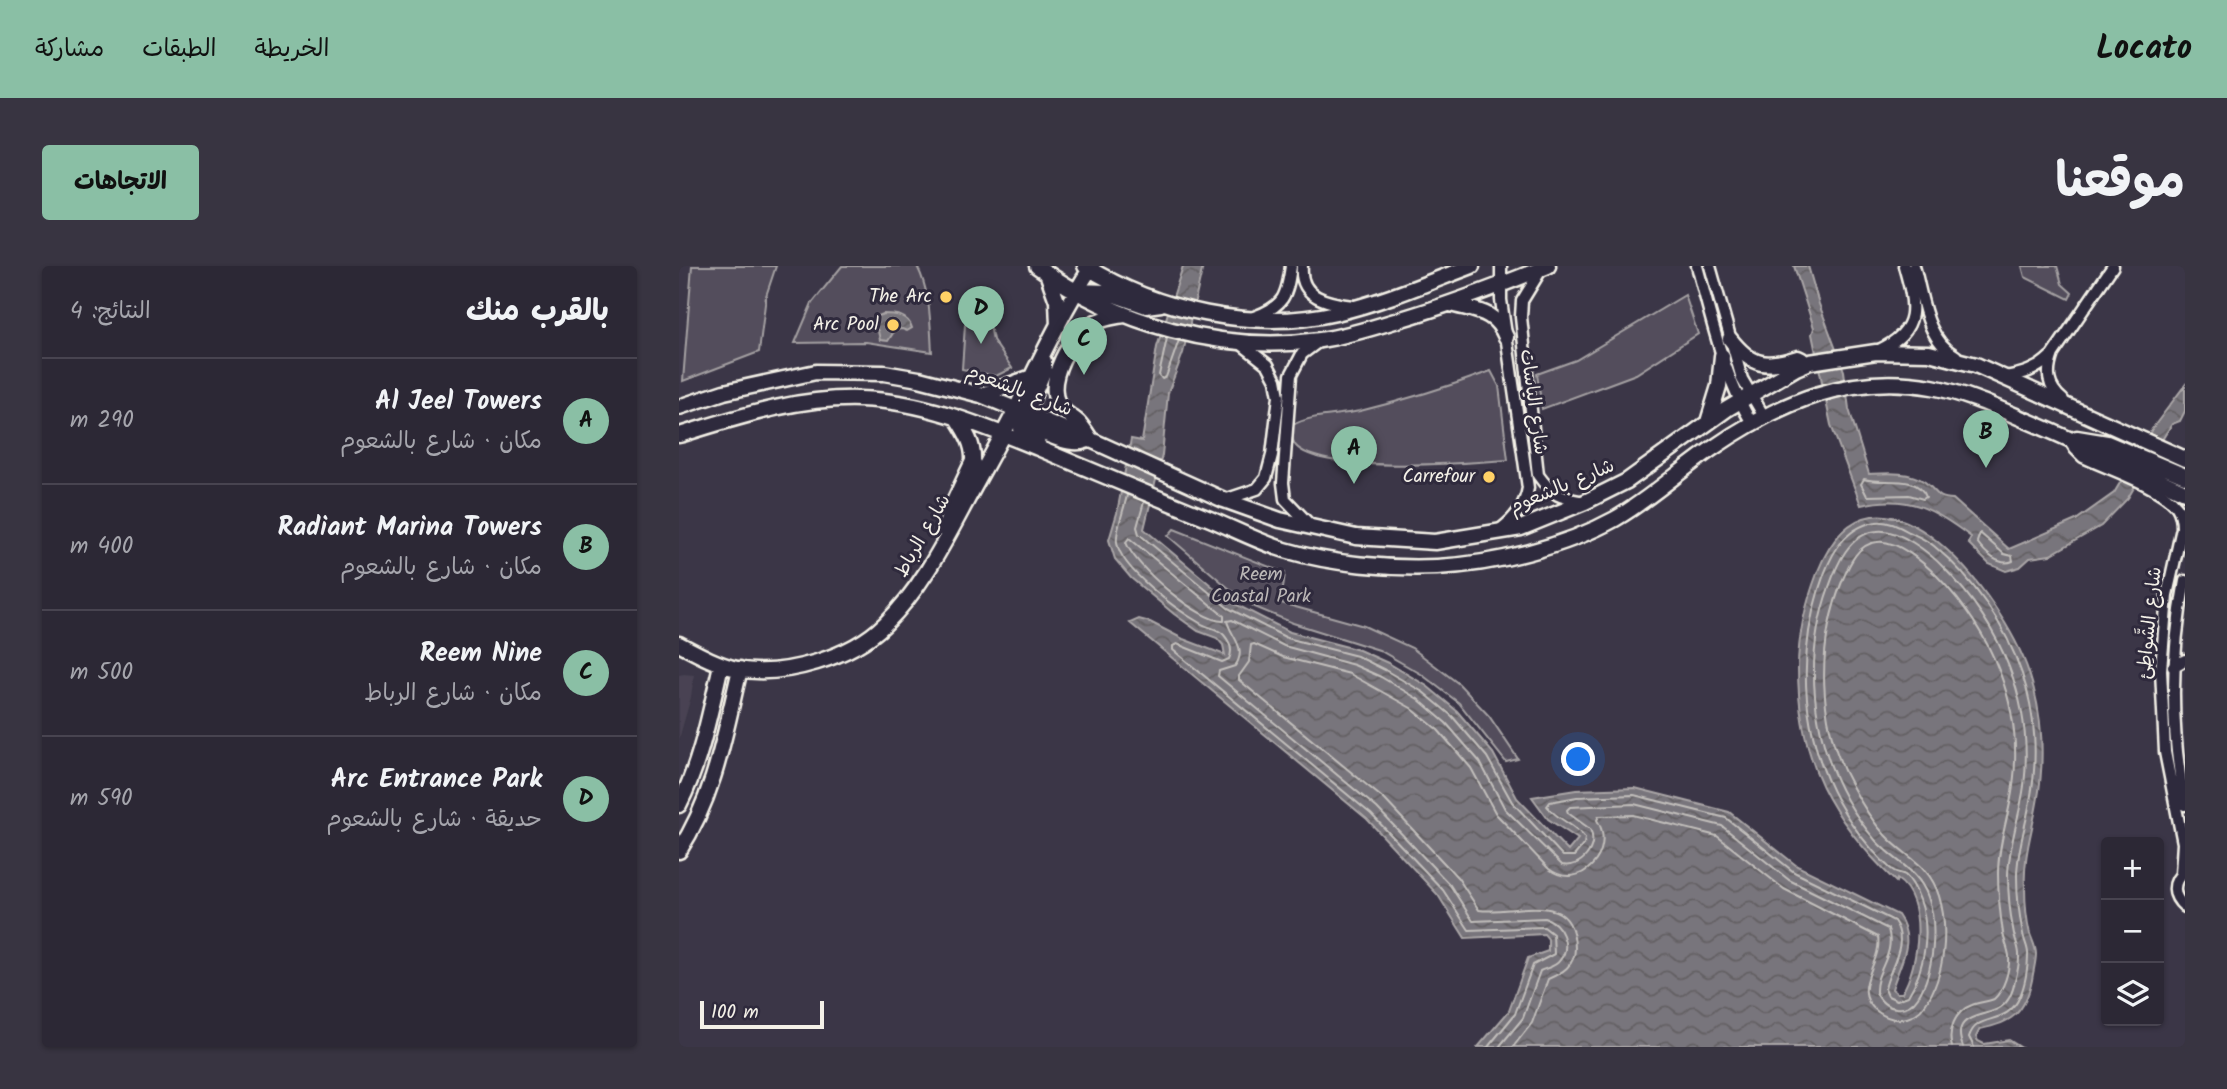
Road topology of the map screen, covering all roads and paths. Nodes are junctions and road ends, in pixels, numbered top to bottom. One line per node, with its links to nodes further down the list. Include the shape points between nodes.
1 (1291, 266): 21 (street, via 1282,302)
2 (1302, 266): 19 (street, via 1303,281 1318,299)
3 (1470, 266): 19 (main road)
4 (1501, 266): 13 (street, شارع الياسات)
5 (1697, 266): 30 (street)
6 (1710, 266): 25 (street)
7 (1904, 266): 28 (street, via 1914,312 1902,335)
8 (1915, 266): 32 (street, via 1932,331 1941,346)
9 (2113, 266): 29 (street)
10 (1545, 267): 13 (main road); 56 (street, شارع الياسات, via 1522,301 1521,317 1538,475 1562,498)
11 (1094, 268): 14 (main road); 15 (main road, شارع الرباط); 16 (main road)
12 (1042, 270): 15 (main road); 22 (main road, via 1057,301)
13 (1500, 285): 17 (main road); 23 (street, شارع الياسات)
14 (1096, 290): 15 (main road); 16 (main road, via 1146,306); 18 (main road)
15 (1078, 291): 18 (main road); 22 (main road, شارع الرباط)
16 (1165, 303): 21 (main road)
17 (1451, 304): 23 (main road, via 1486,313); 24 (main road)
18 (1108, 307): 20 (main road)
19 (1357, 307): 21 (main road, via 1303,318)
20 (1125, 314): 26 (main road, via 1179,332); 48 (main road, via 1103,319 1079,333 1053,378 1058,404)
21 (1251, 318)
22 (1058, 326): 27 (main road, شارع الرباط)
23 (1506, 337): 58 (street, شارع الياسات, via 1528,488 1517,515)
24 (1321, 340): 26 (main road); 35 (street, via 1302,354)
25 (1730, 340): 31 (main road, via 1741,354 1757,363 1773,366 1798,358); 38 (street)
26 (1239, 342): 36 (street, via 1268,365)
27 (1044, 351): 34 (main road, شارع الرباط); 41 (main road, via 1044,370)
28 (1876, 352): 31 (main road, شارع بالشعوم); 32 (main road, شارع بالشعوم, via 1929,354)
29 (2053, 354): 33 (street, via 2027,373); 40 (street, via 2048,378 2052,389)
30 (1722, 356): 38 (street); 44 (main road)
31 (1810, 362): 38 (main road, شارع بالشعوم)
32 (1976, 365): 33 (main road, شارع بالشعوم)
33 (2005, 377): 40 (main road, شارع بالشعوم)
34 (1029, 378): 37 (main road); 41 (main road, شارع الرباط)
35 (1291, 379): 36 (street); 57 (street, via 1285,499)
36 (1276, 380): 55 (street, via 1279,396 1268,473 1257,489)
37 (981, 395): 39 (main road, شارع بالشعوم, via 884,373 816,372 734,389); 41 (main road, شارع بالشعوم)
38 (1745, 398): 43 (street); 44 (main road, شارع بالشعوم)
39 (679, 407)
40 (2071, 408): 51 (main road, شارع بالشعوم)
41 (1020, 411): 45 (main road); 46 (main road, شارع الرباط); 48 (main road, شارع بالشعوم)
42 (956, 417): 46 (main road); 47 (main road, via 886,401 827,400 793,403); 59 (main road, via 968,436 973,461 949,512)
43 (1759, 421): 49 (main road, via 1714,447 1612,521 1570,540 1502,558 1438,567 1338,561 1284,550); 50 (main road, via 1818,393 1879,383 1929,386 1976,398)
44 (1708, 422): 56 (main road, شارع بالشعوم, via 1627,481)
45 (1025, 429): 46 (main road); 48 (main road, via 1069,443); 49 (main road)
46 (1003, 433): 49 (main road); 59 (main road, شارع الرباط)
47 (679, 435)
48 (1091, 440): 55 (main road, شارع بالشعوم)
49 (1042, 450)
50 (2109, 456): 52 (main road); 53 (main road)
51 (2184, 458)
52 (2179, 474)
53 (2159, 486): 54 (main road); 75 (street, شارع الشَّواطِئ, via 2177,507 2182,523 2167,595 2161,670 2165,752 2183,843)
54 (2185, 492)
55 (1224, 500): 57 (main road, شارع بالشعوم)
56 (1585, 502): 58 (main road, شارع بالشعوم, via 1539,522)
57 (1314, 529): 58 (main road, شارع بالشعوم, via 1356,537 1436,542)
58 (1498, 532)
59 (945, 542): 67 (main road, شارع الرباط, via 909,598 884,625 856,645 818,662)
60 (2185, 581): 61 (street, شارع الشَّواطِئ)
61 (2175, 640): 63 (street, شارع الشَّواطِئ); 66 (street, شارع الشَّواطِئ)
62 (679, 643): 65 (main road, شارع الرباط)
63 (2185, 654)
64 (2185, 660): 66 (street, شارع الشَّواطِئ)
65 (721, 665): 67 (main road, شارع الرباط); 72 (main road, via 707,727)
66 (2173, 667): 68 (street, شارع الشَّواطِئ)
67 (740, 669): 74 (main road, via 711,789)
68 (2174, 734): 69 (street); 71 (street, شارع الشَّواطِئ)
69 (2185, 743)
70 (2185, 748): 71 (street)
71 (2176, 756): 73 (street, شارع الشَّواطِئ)
72 (679, 805)
73 (2185, 805)
74 (679, 851)
75 (2183, 872): 76 (street, شارع الشَّواطِئ, via 2175,892)
76 (2185, 907)

